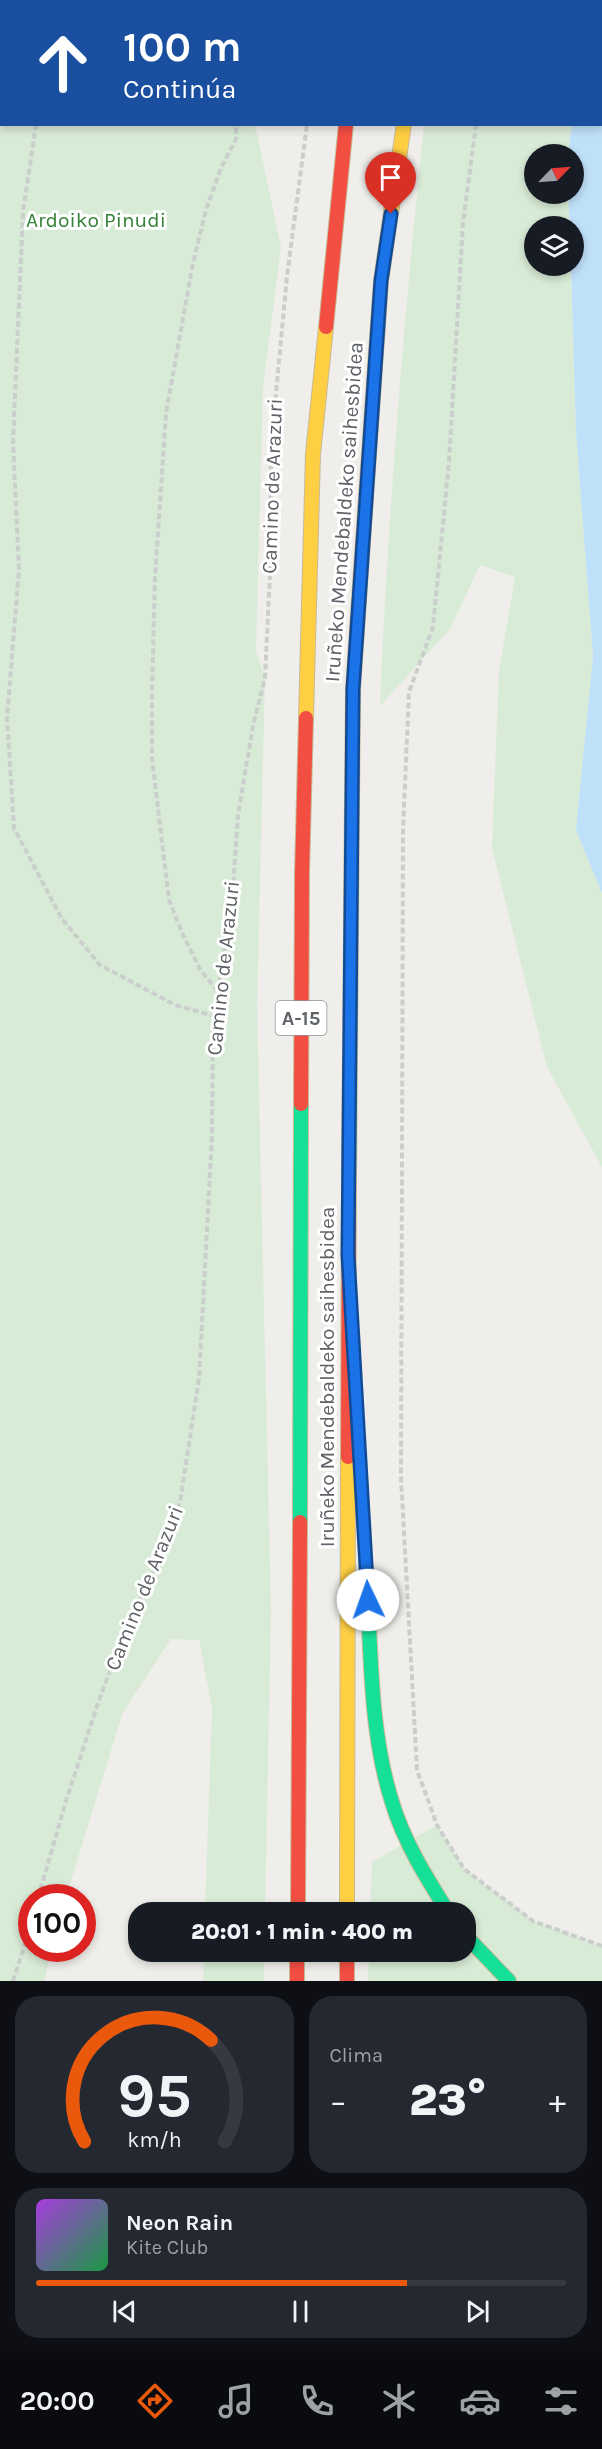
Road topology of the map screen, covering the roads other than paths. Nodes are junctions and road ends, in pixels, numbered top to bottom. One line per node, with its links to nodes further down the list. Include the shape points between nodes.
1 (346, 126): 6 (highway, Iruñeko Mendebaldeko saihesbidea / A-15, via 313,454 302,861)
2 (404, 126): 3 (highway, Iruñeko Mendebaldeko saihesbidea / A-15, via 381,281 353,689)
3 (348, 1255): 4 (highway); 7 (highway, Iruñeko Mendebaldeko saihesbidea / A-15)
4 (362, 1503)
5 (367, 1585): 8 (highway, via 374,1715 387,1787 403,1832)
6 (298, 1902)
7 (347, 1902)
8 (442, 1902)
9 (476, 1946): 14 (highway)
10 (297, 1962): 12 (highway)
11 (347, 1962): 13 (highway)
12 (297, 1981)
13 (346, 1981)
14 (509, 1981)

